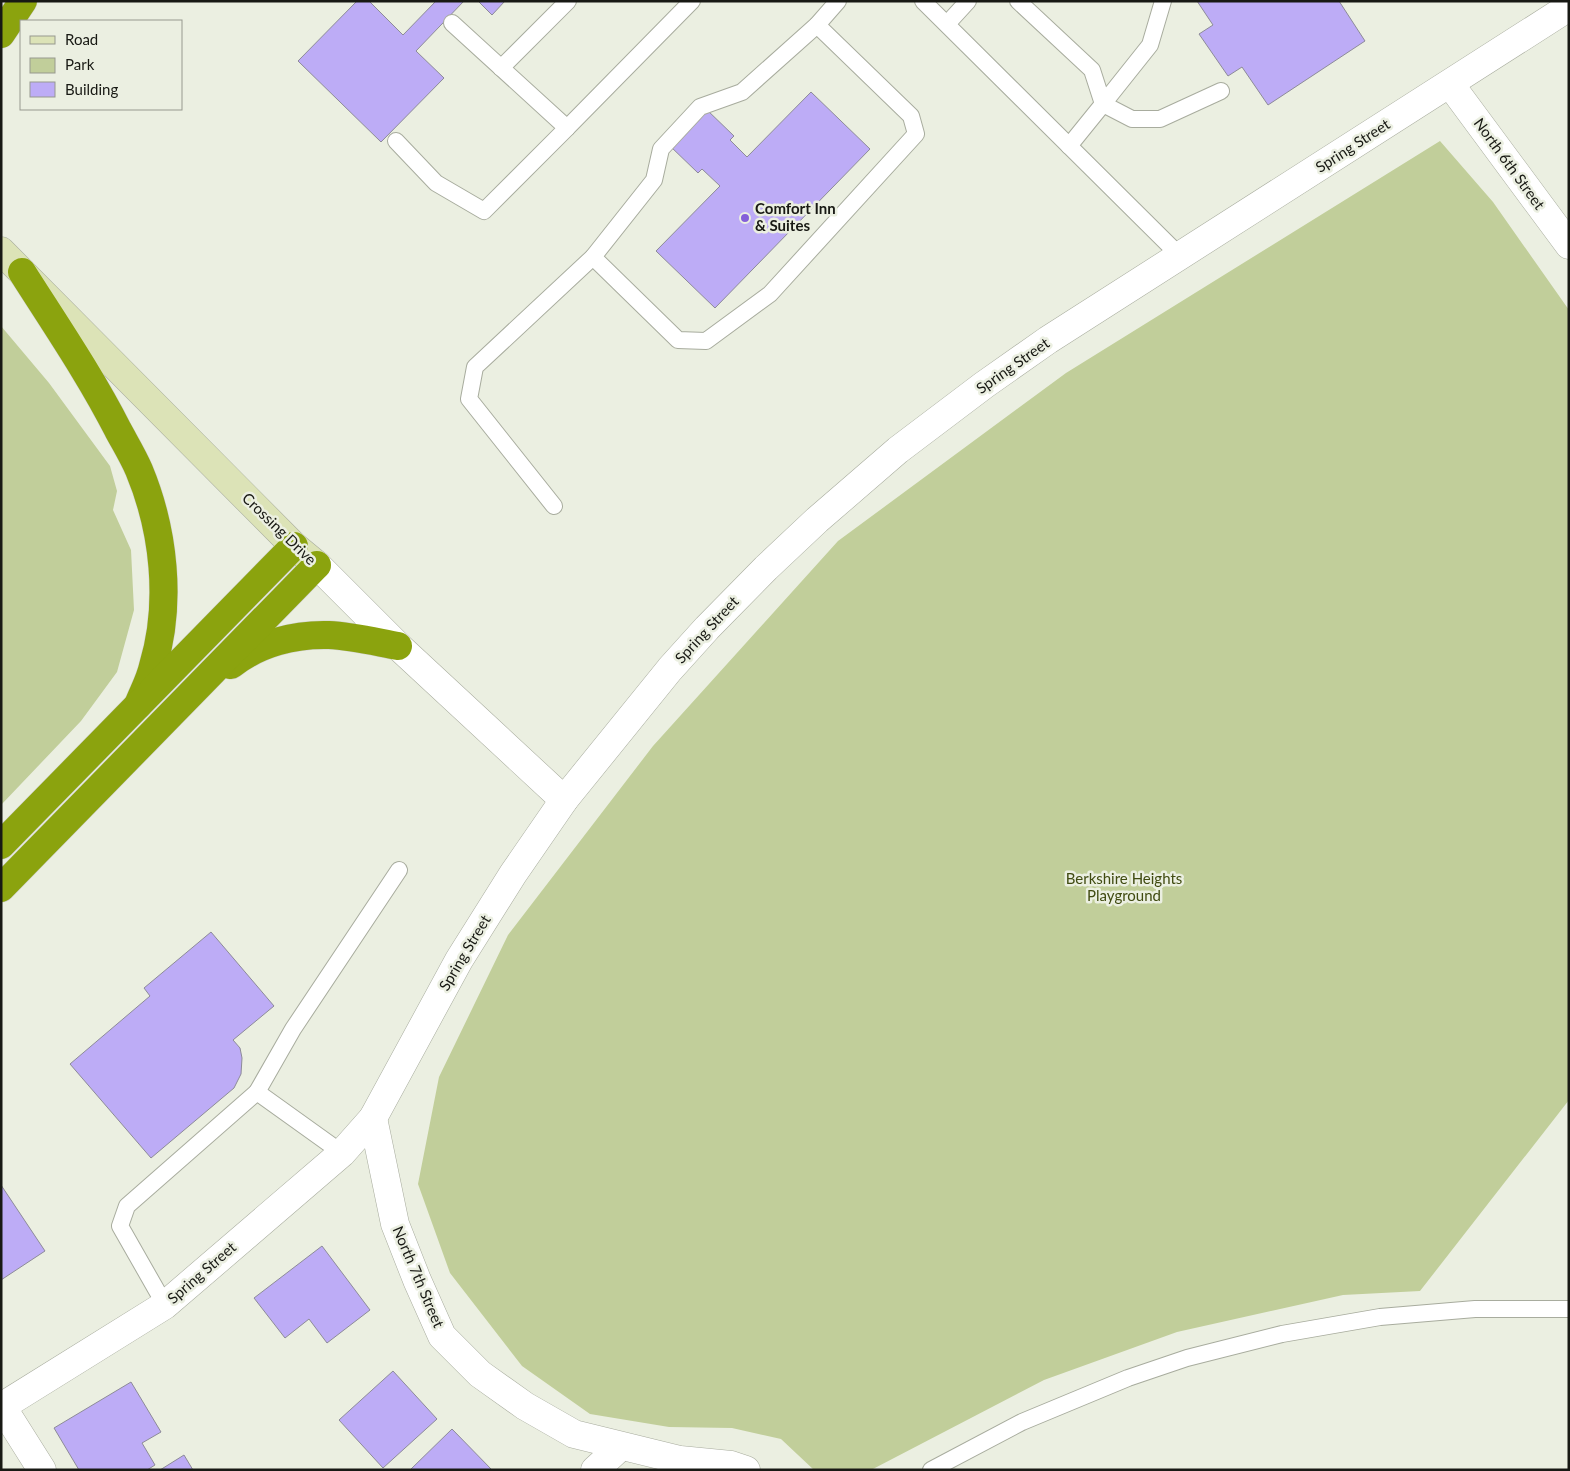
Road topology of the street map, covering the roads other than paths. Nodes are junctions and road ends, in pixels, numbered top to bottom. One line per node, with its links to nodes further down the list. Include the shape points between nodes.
1 (23, 1): 13 (highway)
2 (568, 1): 14 (lane)
3 (692, 1): 18 (lane)
4 (838, 1): 12 (lane)
5 (923, 1): 11 (lane)
6 (968, 1): 11 (lane)
7 (1018, 1): 17 (lane, via 1092,70)
8 (1162, 1): 17 (lane, via 1150,45)
9 (1569, 7): 15 (street, Spring Street)
10 (452, 23): 14 (lane)
11 (947, 24): 20 (lane)
12 (817, 25): 24 (lane, via 742,92 700,107 661,149 654,180); 24 (lane, via 911,116 916,134 770,294 706,341 678,340)
13 (1, 34)
14 (501, 68): 18 (lane)
15 (1450, 84): 21 (street, North 6th Street); 23 (street, Spring Street)
16 (1220, 91): 17 (lane, via 1160,119 1132,119)
17 (1103, 104): 20 (lane)
18 (567, 128): 19 (lane, via 484,211 436,183)
19 (396, 141)
20 (1069, 146): 23 (lane)
21 (1569, 245)
22 (1, 251): 25 (main road, Crossing Drive)
23 (1180, 256): 32 (street, Spring Street, via 984,385 898,450 817,520 707,628)
24 (593, 257): 26 (lane, via 475,367 469,399)
25 (22, 272): 27 (main road, Crossing Drive); 31 (highway, via 98,391 139,469 153,509 162,558 163,604 153,667)
26 (554, 506)
27 (294, 546): 28 (main road, Crossing Drive); 31 (highway)
28 (317, 565): 29 (street, Crossing Drive); 30 (highway)
29 (398, 646): 30 (highway, via 330,635 273,642 242,656); 32 (street, Crossing Drive)
30 (184, 701): 35 (highway)
31 (138, 705): 33 (highway)
32 (564, 800): 37 (street, Spring Street, via 459,960)
33 (1, 845)
34 (399, 870): 36 (lane, via 293,1029)
35 (1, 888)
36 (257, 1092): 38 (lane); 39 (lane, via 126,1206 120,1226)
37 (373, 1118): 38 (street, Spring Street); 42 (street, North 7th Street, via 395,1224 442,1336 480,1374 525,1406 574,1434)
38 (342, 1153): 39 (street, Spring Street)
39 (165, 1305): 41 (street, Spring Street)
40 (1569, 1310): 46 (lane, via 1475,1309 1380,1317 1282,1334 1187,1358 1128,1378 1022,1422)
41 (2, 1407): 43 (street)
42 (620, 1447): 44 (street); 45 (street, North 7th Street)
43 (42, 1470)
44 (595, 1470)
45 (746, 1470)
46 (932, 1470)

